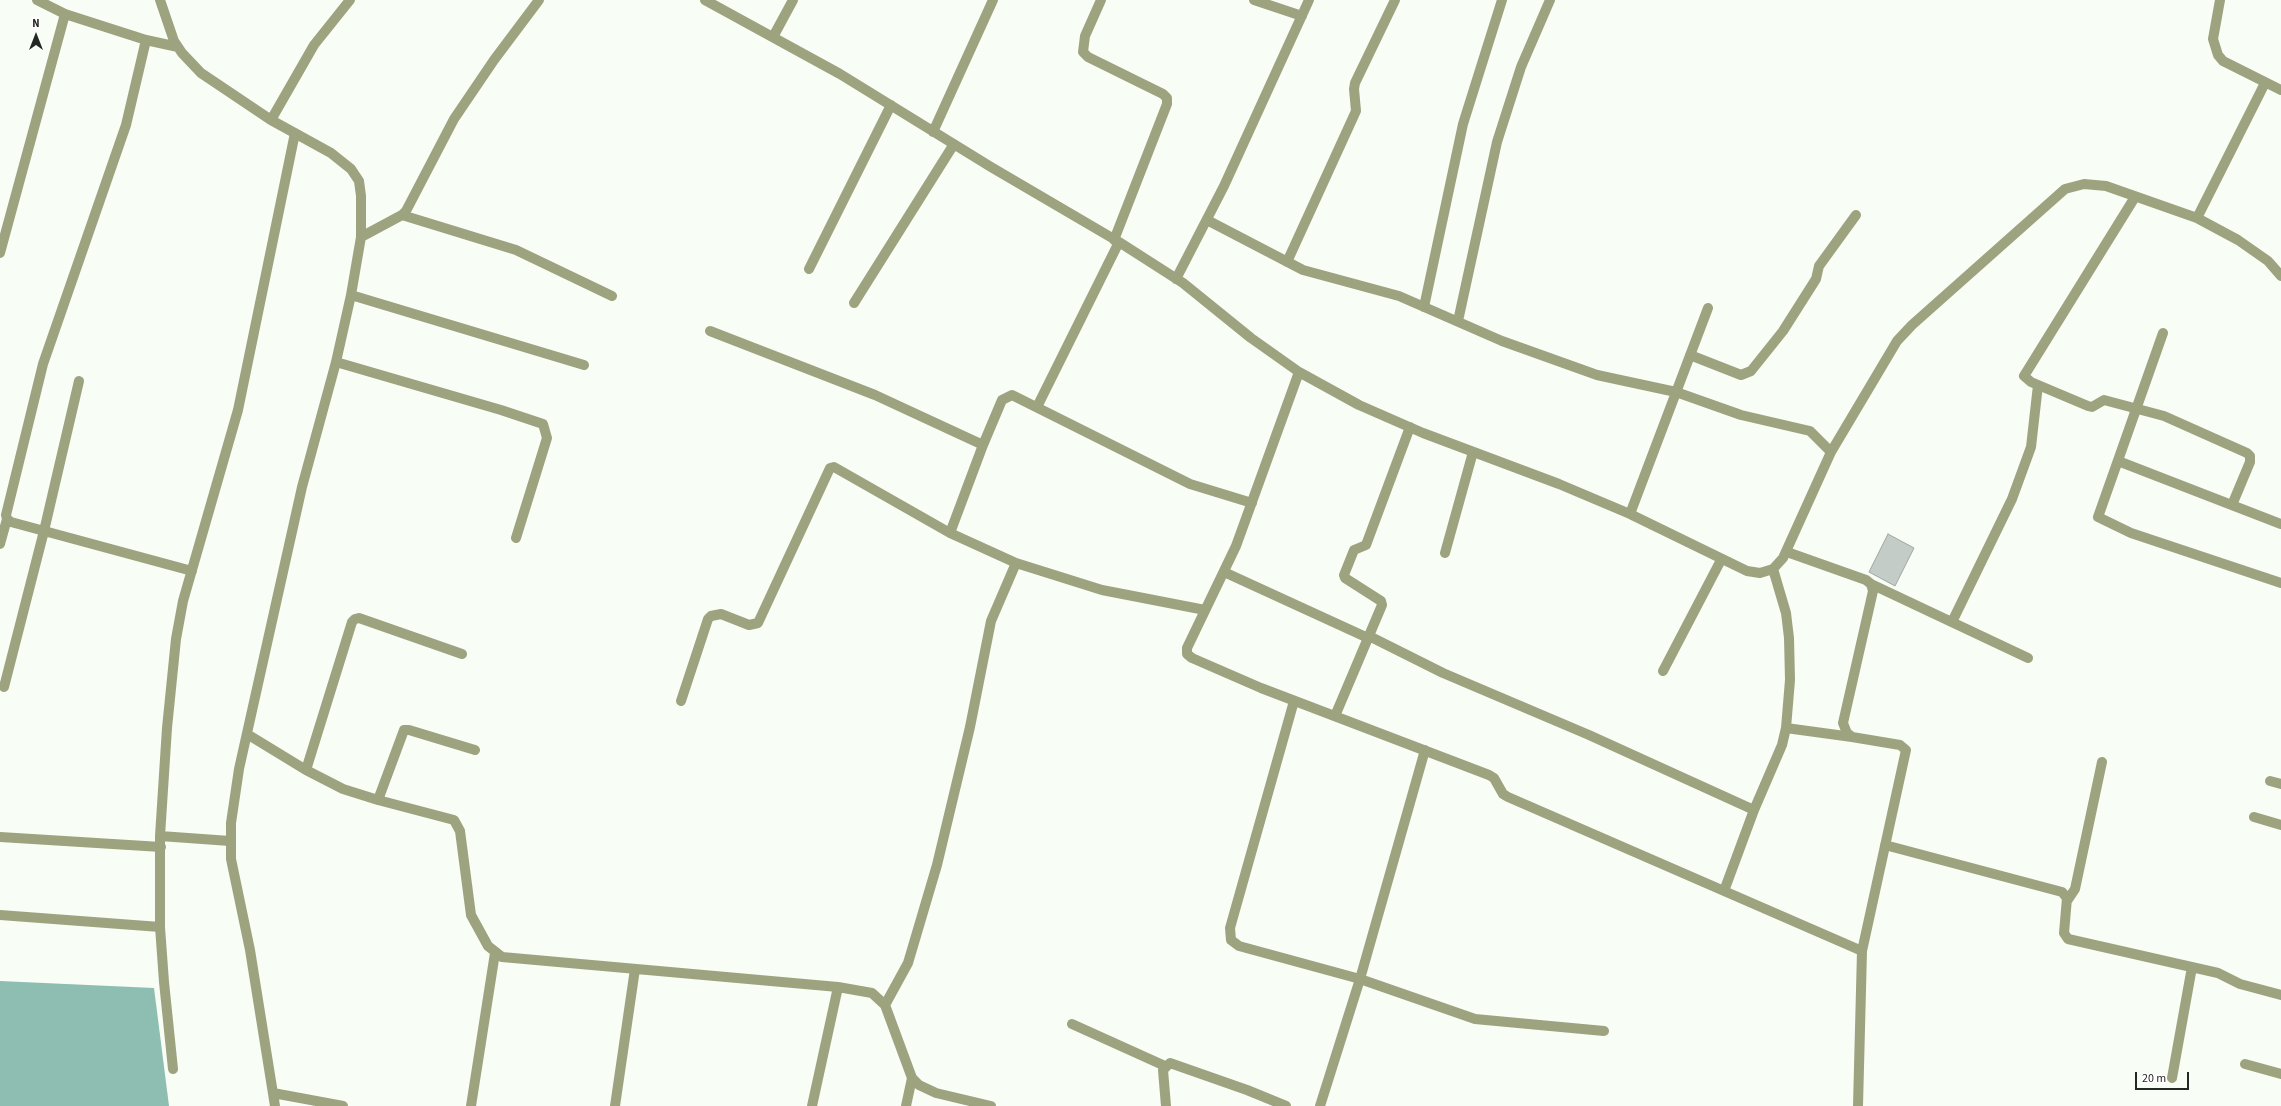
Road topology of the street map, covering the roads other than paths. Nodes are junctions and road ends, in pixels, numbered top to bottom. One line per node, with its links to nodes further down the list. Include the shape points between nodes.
1 (37, 0): 15 (street)
2 (160, 0): 19 (street)
3 (350, 0): 23 (street, via 314,46)
4 (539, 0): 28 (street, via 458,114 410,206)
5 (705, 0): 17 (street)
6 (793, 0): 17 (street)
7 (993, 0): 24 (street)
8 (1101, 0): 33 (street, via 1085,36 1082,52 1167,98)
9 (1254, 0): 16 (street)
10 (1309, 0): 16 (street)
11 (1395, 0): 35 (street, via 1355,83 1356,111)
12 (1502, 0): 42 (street, via 1463,124)
13 (1550, 0): 44 (street, via 1522,67 1497,142)
14 (2220, 0): 20 (street, via 2215,26 2215,50 2223,61)
15 (65, 14): 18 (street); 34 (street)
16 (1302, 16): 31 (street)
17 (774, 37): 22 (street)
18 (146, 40): 19 (street); 64 (street, via 126,125 43,364)
19 (178, 47): 23 (street, via 213,83)
20 (2265, 83): 21 (street); 30 (street)
21 (2281, 90)
22 (891, 105): 24 (street); 36 (street)
23 (271, 120): 25 (street)
24 (933, 132): 26 (street)
25 (295, 133): 32 (street, via 331,153 355,174 361,196); 75 (street, via 238,410)
26 (954, 144): 33 (street); 41 (street)
27 (2134, 197): 30 (street); 52 (street, via 2025,372 2026,379); 59 (street, via 2106,186 2090,184 2073,186 2057,195 1897,341)
28 (402, 215): 32 (street); 40 (street, via 516,250)
29 (1856, 215): 47 (street, via 1818,266 1816,279 1783,331 1751,371 1741,375)
30 (2197, 218): 37 (street, via 2238,240 2268,261)
31 (1207, 220): 35 (street); 38 (street)
32 (361, 237): 39 (street)
33 (1117, 241): 38 (street); 54 (street)
34 (0, 253)
35 (1287, 262): 42 (street, via 1303,270 1399,296)
36 (809, 269)
37 (2281, 276)
38 (1176, 279): 50 (street)
39 (351, 295): 48 (street); 49 (street)
40 (612, 296)
41 (854, 303)
42 (1424, 307): 44 (street)
43 (1708, 308): 47 (street)
44 (1458, 321): 53 (street, via 1502,341 1597,375)
45 (710, 331): 57 (street, via 875,395)
46 (2163, 333): 55 (street)
47 (1690, 355): 53 (street)
48 (336, 362): 68 (street, via 543,424 547,438); 90 (street, via 302,487)
49 (584, 365)
50 (1299, 372): 56 (street, via 1359,405); 61 (street)
51 (79, 381): 66 (street)
52 (2038, 385): 55 (street, via 2092,407 2104,400); 80 (street, via 2031,447 2012,499)
53 (1676, 392): 59 (street, via 1741,415 1810,431); 63 (street)
54 (1037, 407): 57 (street, via 1016,396 1005,398); 61 (street, via 1190,484)
55 (2137, 409): 60 (street); 62 (street, via 2164,416 2249,454 2250,462)
56 (1410, 428): 58 (street); 81 (street, via 1366,545 1354,550 1344,575 1382,603)
57 (983, 445): 67 (street)
58 (1473, 452): 63 (street); 71 (street)
59 (1831, 452): 70 (street)
60 (2118, 461): 62 (street); 77 (street, via 2098,513 2101,520 2131,533)
61 (1252, 503): 76 (street)
62 (2232, 505): 65 (street)
63 (1630, 514): 72 (street)
64 (7, 519): 66 (street); 69 (street)
65 (2281, 524)
66 (44, 531): 75 (street); 85 (street)
67 (950, 533): 73 (street); 86 (street, via 837,467 830,468 758,623 752,626 721,614 708,619)
68 (516, 538)
69 (0, 544)
70 (1787, 552): 74 (street); 78 (street)
71 (1445, 553)
72 (1721, 560): 74 (street, via 1747,571 1760,573); 84 (street)
73 (1016, 563): 79 (street, via 1102,590); 118 (street, via 991,621 970,727 937,865 908,963)
74 (1773, 569): 89 (street, via 1786,613 1790,638)
75 (192, 571): 102 (street, via 182,601 176,639)
76 (1224, 572): 79 (street); 81 (street)
77 (2281, 583)
78 (1871, 584): 80 (street); 91 (street, via 1873,591 1843,718 1844,728)
79 (1206, 610): 87 (street, via 1187,648 1187,654)
80 (1952, 622): 83 (street)
81 (1369, 637): 88 (street); 99 (street, via 1443,673 1589,735)
82 (462, 654): 95 (street, via 359,618 355,619)
83 (2028, 658)
84 (1663, 671)
85 (4, 687)
86 (681, 701)
87 (1294, 701): 88 (street); 115 (street, via 1230,928 1231,940 1239,946)
88 (1335, 716): 93 (street)
89 (1786, 728): 91 (street); 99 (street, via 1782,745)
90 (247, 734): 95 (street); 104 (street, via 239,769)
91 (1852, 737): 105 (street, via 1900,745 1906,750)
92 (475, 750): 98 (street, via 404,730)
93 (1425, 750): 107 (street, via 1494,778 1503,794 1508,797); 115 (street)
94 (2102, 762): 108 (street, via 2075,889)
95 (306, 770): 98 (street, via 343,789)
96 (2270, 780): 97 (street)
97 (2281, 784)
98 (378, 800): 112 (street, via 450,818 456,822 460,831 471,915 488,946)
99 (1754, 810): 107 (street)
100 (2254, 817): 101 (street)
101 (2281, 825)
102 (160, 836): 104 (street); 106 (street)
103 (0, 838): 106 (street)
104 (230, 841): 127 (street, via 231,859 250,950)
105 (1885, 845): 108 (street, via 2062,892); 111 (street)
106 (161, 846): 110 (street)
107 (1724, 891): 111 (street)
108 (2068, 901): 113 (street, via 2064,933 2068,939)
109 (0, 916): 110 (street)
110 (160, 927): 123 (street)
111 (1862, 951): 138 (street)
112 (495, 953): 114 (street, via 508,959); 130 (street)
113 (2192, 967): 117 (street, via 2218,973 2240,984); 126 (street)
114 (635, 969): 116 (street); 131 (street)
115 (1360, 980): 120 (street, via 1474,1019); 137 (street)
116 (838, 987): 118 (street, via 872,993); 132 (street)
117 (2281, 994)
118 (885, 1005): 125 (street)
119 (1072, 1024): 122 (street)
120 (1604, 1031)
121 (2245, 1064): 124 (street)
122 (1165, 1066): 135 (street, via 1163,1070); 136 (street, via 1175,1064)
123 (173, 1069)
124 (2281, 1074)
125 (912, 1078): 133 (street); 134 (street, via 926,1089)
126 (2172, 1078)
127 (273, 1093): 128 (street); 129 (street)
128 (275, 1106)
129 (343, 1106)
130 (472, 1106)
131 (615, 1106)
132 (812, 1106)
133 (906, 1106)
134 (991, 1106)
135 (1166, 1106)
136 (1286, 1106)
137 (1320, 1106)
138 (1858, 1106)

